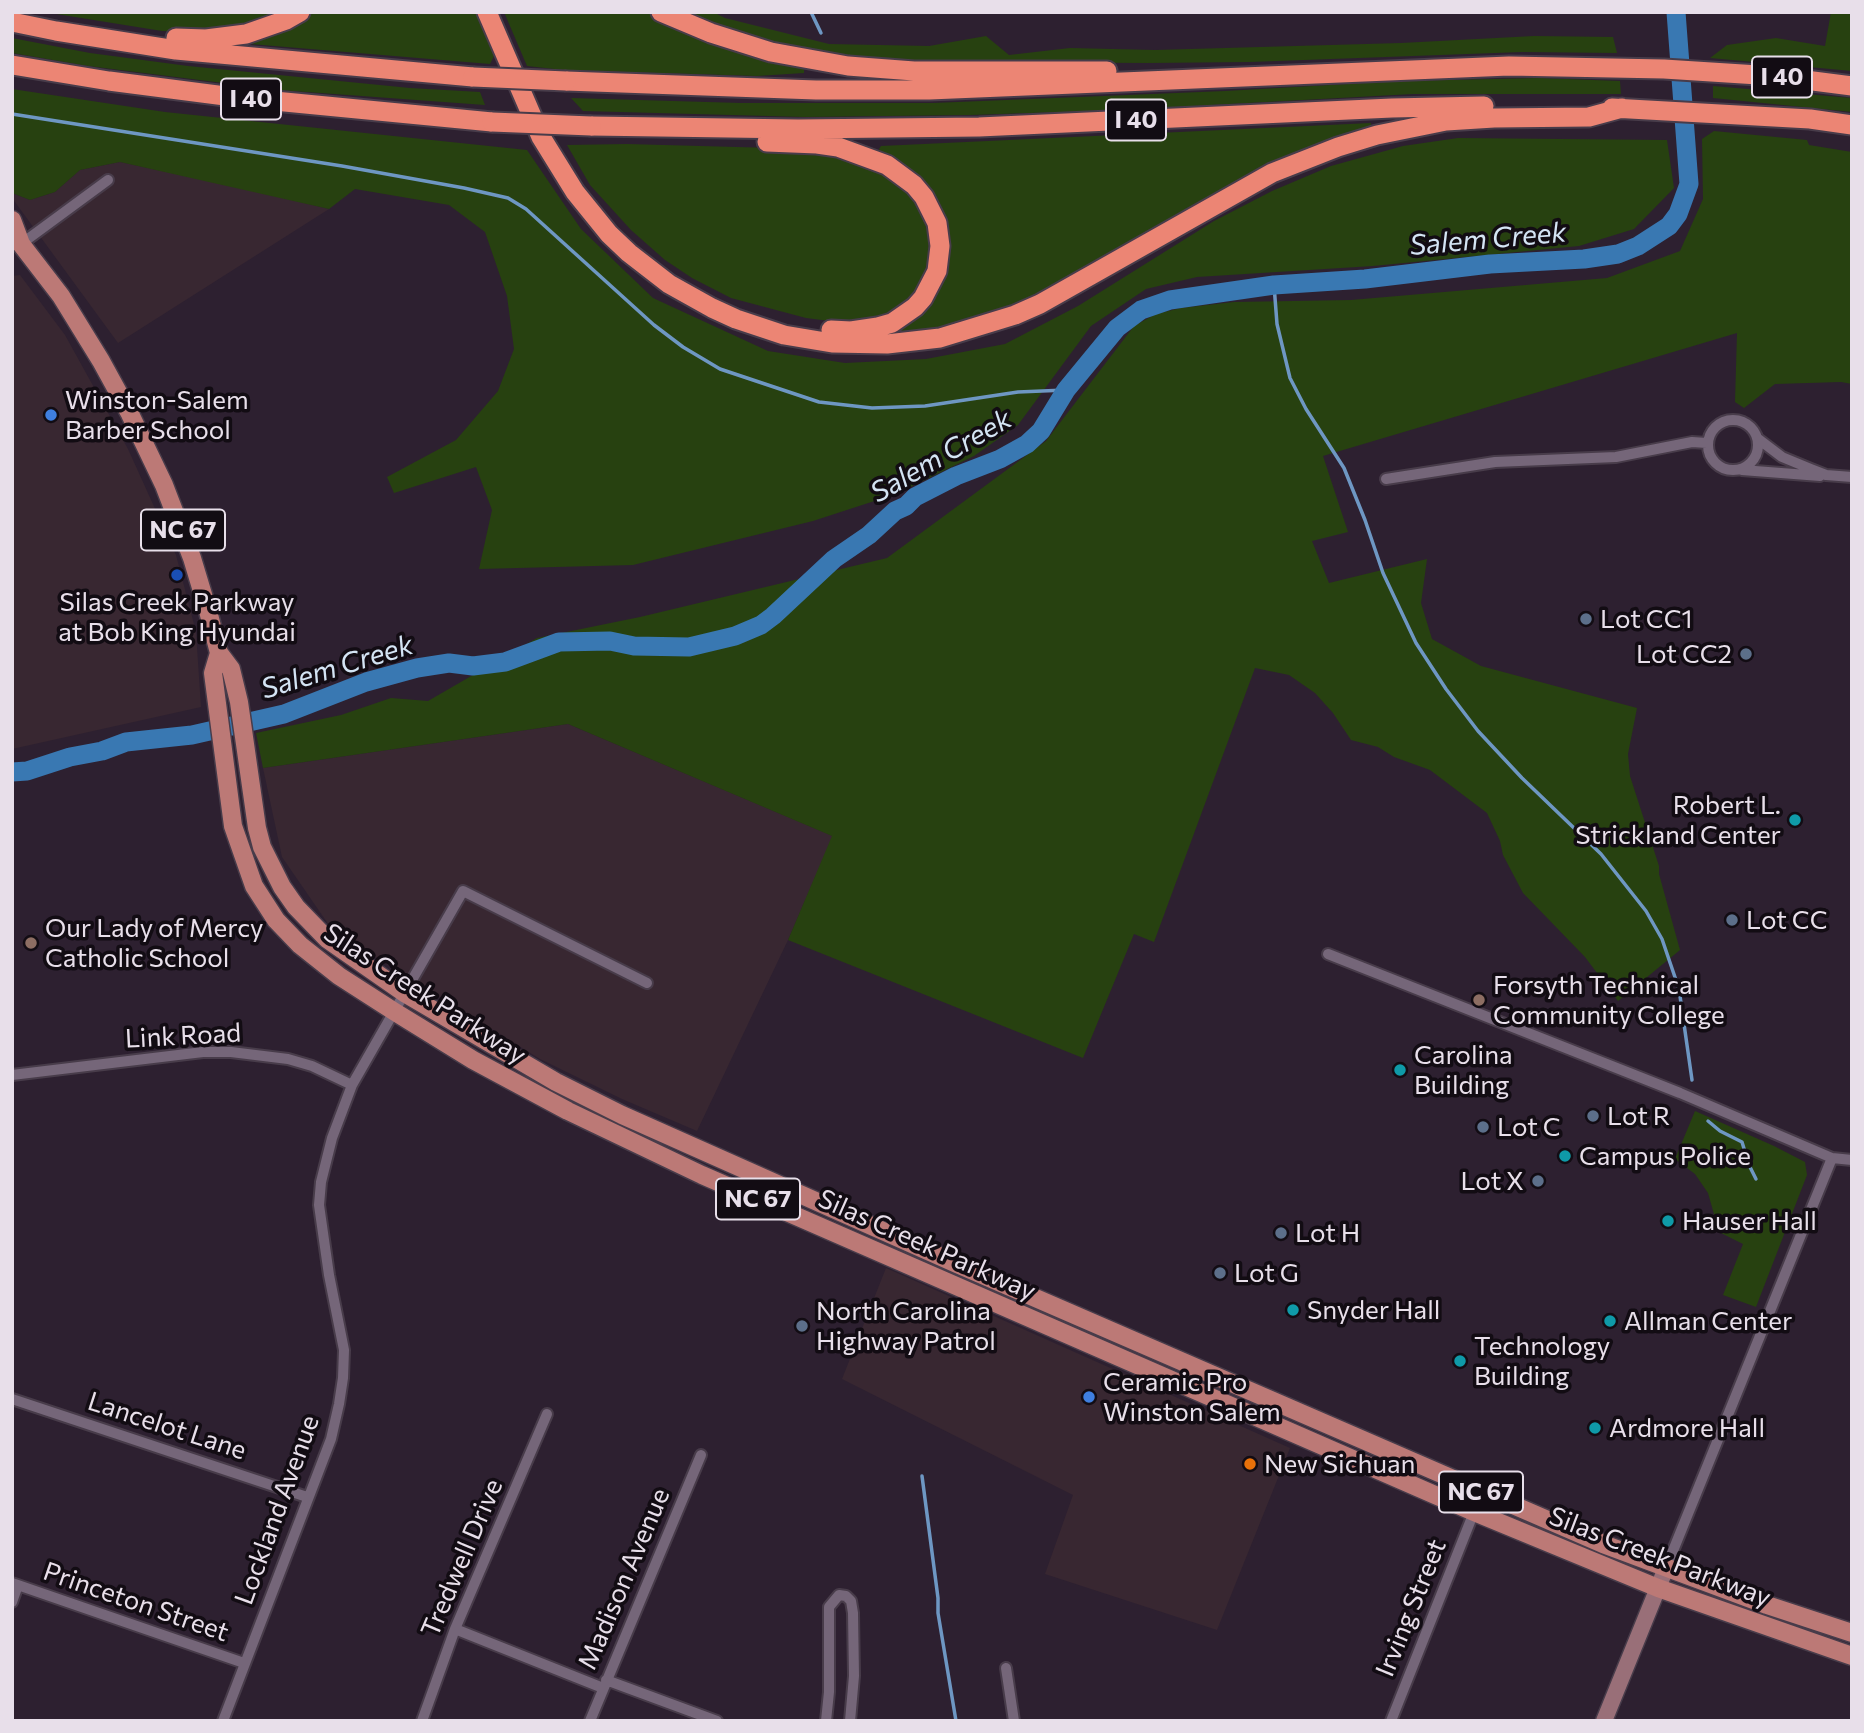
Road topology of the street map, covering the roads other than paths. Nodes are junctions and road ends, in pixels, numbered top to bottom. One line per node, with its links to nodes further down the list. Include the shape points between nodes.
1 (300, 12): 6 (highway, via 246,34 206,39 81,25)
2 (487, 12): 10 (highway, via 541,137 575,192 609,234 669,284 712,308 784,335 832,343 887,344 940,338 1015,315 1272,173 1377,135 1471,119 1589,117)
3 (499, 12): 12 (highway, via 534,96 587,189 649,255 689,282 731,304 778,320 851,331 878,327 904,316 932,284 940,233 932,211 915,185 887,165 856,152 817,144 677,139)
4 (661, 12): 8 (highway, via 739,43 826,64 914,71 1112,71)
5 (12, 22): 6 (highway, I 40)
6 (56, 31): 8 (highway, I 40, bridge, via 176,50 473,78 816,90)
7 (12, 65): 12 (highway, I 40, bridge, via 233,97 492,122)
8 (1129, 83): 9 (highway, I 40, via 1446,68 1619,67 1774,76)
9 (1852, 86)
10 (1622, 108): 11 (highway, I 40); 12 (highway, I 40, via 1392,108 885,129)
11 (1852, 125)
12 (649, 128)
13 (108, 180): 15 (street)
14 (12, 220): 15 (main road, Silas Creek Parkway / NC 67)
15 (15, 245): 22 (main road, Silas Creek Parkway / NC 67, via 74,316 148,450 186,539)
16 (1757, 438): 17 (street, via 1747,424 1730,420 1714,427); 18 (street, via 1757,454); 19 (street, via 1782,457)
17 (1707, 443): 18 (street, via 1716,465); 21 (street, via 1616,457 1495,462)
18 (1740, 470): 19 (street)
19 (1826, 475): 20 (street)
20 (1852, 477)
21 (1387, 479)
22 (219, 653): 25 (main road, Silas Creek Parkway / NC 67, via 231,669 239,702 262,847 282,887 327,939); 26 (main road, Silas Creek Parkway / NC 67, via 213,673 233,825 254,886 275,920 300,945)
23 (1328, 954): 29 (street)
24 (647, 983): 25 (street, Lockland Avenue, via 463,891)
25 (406, 995): 26 (street, Lockland Avenue); 32 (main road, Silas Creek Parkway / NC 67, via 622,1115)
26 (395, 1012): 28 (street, Lockland Avenue); 31 (main road, Silas Creek Parkway / NC 67, via 494,1072 616,1135)
27 (12, 1075): 28 (street, Link Road, via 230,1052 288,1059)
28 (352, 1084): 36 (street, Lockland Avenue, via 332,1138 319,1205 344,1350 343,1378 331,1438)
29 (1832, 1158): 30 (street); 38 (street)
30 (1852, 1160)
31 (1007, 1308): 32 (main road, via 1027,1307 1144,1358); 37 (main road, Silas Creek Parkway / NC 67)
32 (1153, 1349): 38 (main road, Silas Creek Parkway / NC 67)
33 (12, 1399): 36 (street, Lancelot Lane)
34 (547, 1414): 42 (street, Tredwell Drive)
35 (701, 1455): 47 (street, Madison Avenue)
36 (307, 1497): 45 (street, Lockland Avenue)
37 (1474, 1512): 40 (main road, Silas Creek Parkway / NC 67); 55 (street, Irving Street)
38 (1666, 1568): 40 (main road); 43 (main road, Silas Creek Parkway / NC 67)
39 (15, 1584): 41 (street); 45 (street, Princeton Street)
40 (1658, 1588): 44 (main road, Silas Creek Parkway / NC 67); 56 (main road)
41 (12, 1602)
42 (455, 1629): 47 (street); 49 (street, Tredwell Drive)
43 (1852, 1633)
44 (1852, 1656)
45 (244, 1663): 48 (street, Lockland Avenue)
46 (1006, 1668): 54 (street)
47 (604, 1684): 50 (street, Madison Avenue); 51 (street)
48 (223, 1721)
49 (422, 1721)
50 (590, 1721)
51 (717, 1721)
52 (826, 1721): 53 (street, via 829,1607 839,1595 851,1601 853,1613)
53 (850, 1721)
54 (1014, 1721)
55 (1391, 1721)
56 (1604, 1721)

